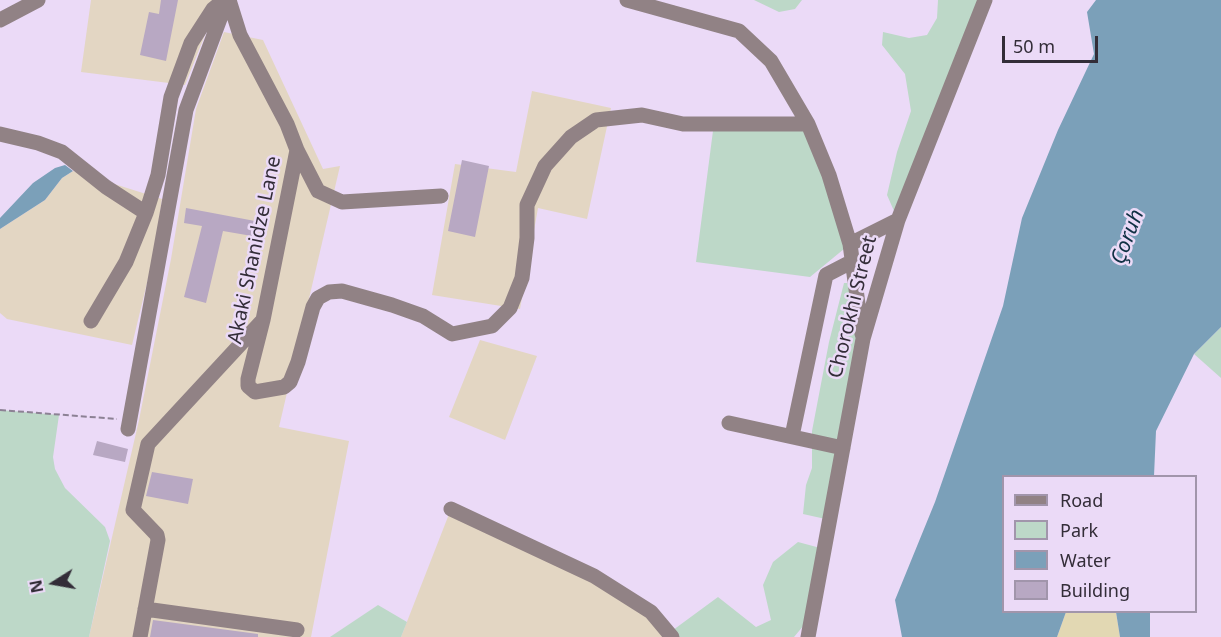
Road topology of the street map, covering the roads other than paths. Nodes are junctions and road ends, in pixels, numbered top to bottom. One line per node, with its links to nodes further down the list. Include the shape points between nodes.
1 (38, 0): 5 (street)
2 (226, 0): 8 (street, Akaki Shanidze Lane); 10 (street, via 213,9 187,54 171,98 158,175); 18 (street, via 186,110)
3 (627, 0): 6 (street, via 740,31 771,61)
4 (985, 0): 11 (street, Chorokhi Street)
5 (0, 20)
6 (808, 123): 12 (street); 14 (street, Akaki Shanidze Lane, via 683,124 642,115 597,120 571,137 545,166 527,205 522,278 510,308 492,326 452,334 423,316 392,305 342,291 329,292 318,298 313,307 290,382 284,387 255,392 248,386 248,379)
7 (0, 134): 10 (street, via 62,152)
8 (297, 150): 9 (street, via 318,191 342,202); 14 (street, Akaki Shanidze Lane)
9 (441, 196)
10 (146, 213): 15 (street, via 126,262)
11 (898, 220): 12 (street); 16 (street, Chorokhi Street)
12 (850, 244): 13 (street)
13 (853, 261): 16 (street); 19 (street, via 826,275)
14 (263, 320): 22 (street, via 148,444 133,510 158,540)
15 (91, 321)
16 (863, 339): 20 (street, Chorokhi Street)
17 (729, 423): 19 (street)
18 (128, 424)
19 (792, 436): 20 (street)
20 (843, 448): 26 (street, Chorokhi Street)
21 (451, 509): 25 (street, via 594,576 651,612)
22 (145, 609): 23 (street); 24 (street)
23 (297, 630)
24 (140, 637)
25 (672, 637)
26 (808, 637)

